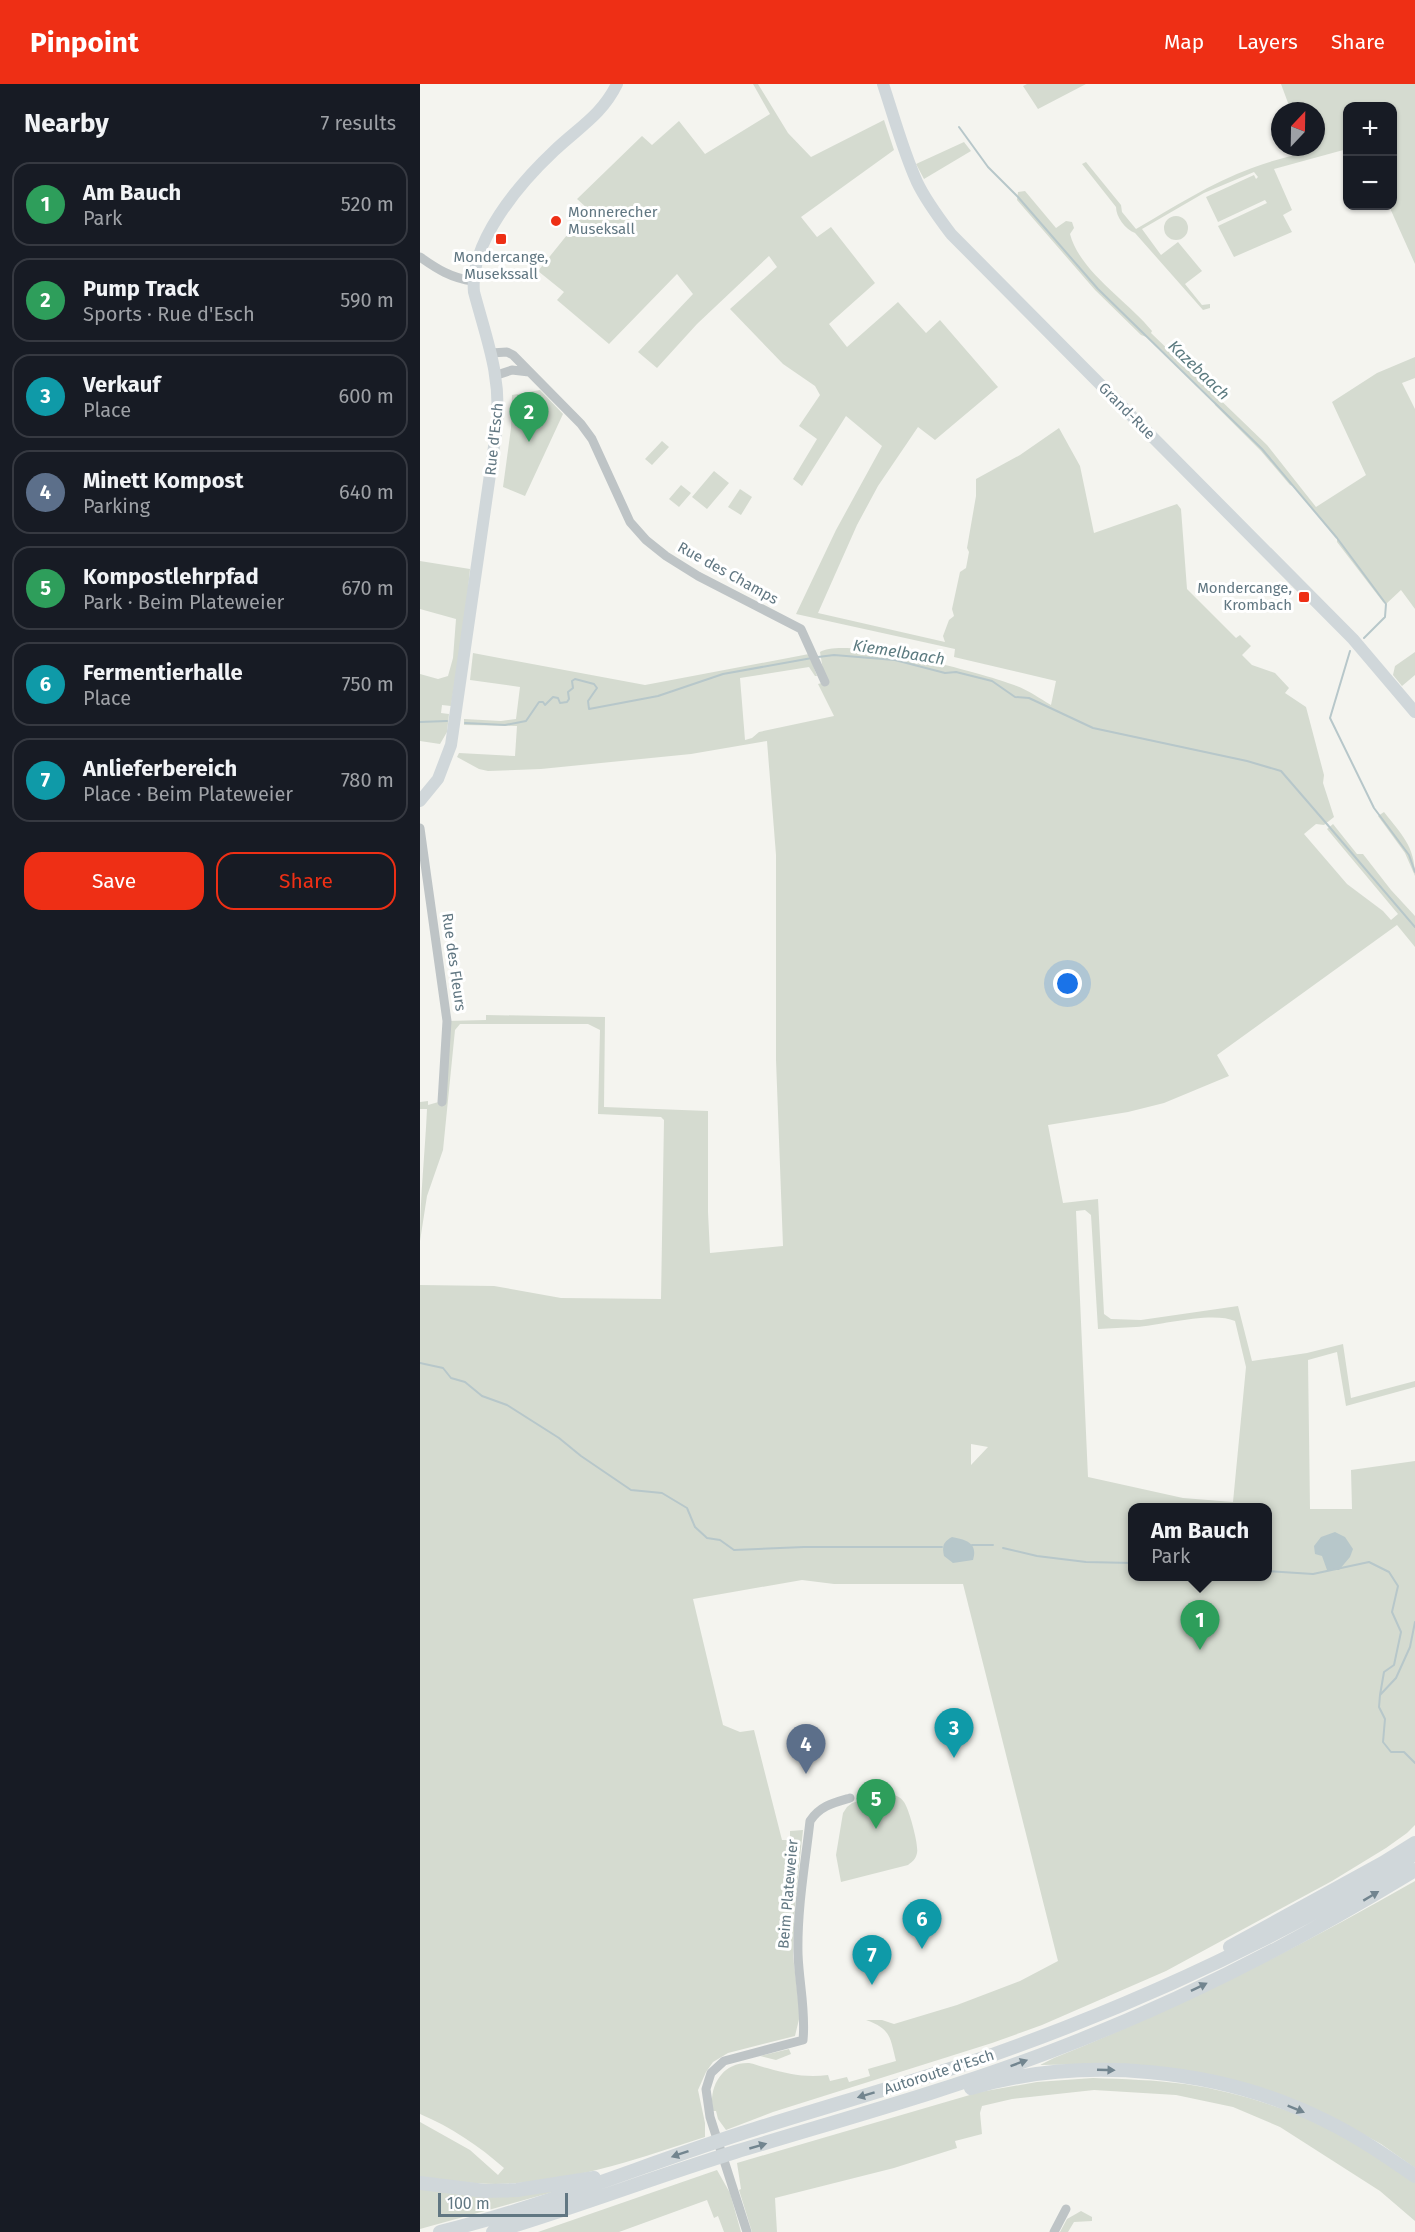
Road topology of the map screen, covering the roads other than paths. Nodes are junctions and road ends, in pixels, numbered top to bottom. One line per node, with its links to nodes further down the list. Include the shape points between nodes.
1 (617, 84): 4 (main road, Rue d'Esch, via 599,113 536,168 511,200 480,250)
2 (883, 84): 9 (main road, Grand-Rue, via 918,184 951,234 1353,639)
3 (420, 257): 4 (street, via 456,279)
4 (473, 281): 5 (main road, Rue d'Esch)
5 (491, 353): 6 (street, Rue des Champs, via 507,352); 7 (main road, Rue d'Esch)
6 (532, 373): 7 (street, via 512,370); 8 (street, Rue des Champs, via 592,439 630,522 646,540 698,576 801,629)
7 (497, 375): 10 (main road, Rue d'Esch, via 497,426 452,745 438,779)
8 (825, 682)
9 (1415, 711)
10 (420, 801)
11 (420, 828): 12 (street, Rue des Fleurs, via 447,1021)
12 (442, 1102)
13 (850, 1798): 29 (street, Beim Plateweier, via 824,1806 810,1821 798,1954 803,2040 724,2061 711,2073 706,2089 710,2117)
14 (1415, 1834): 17 (highway)
15 (1415, 1843): 17 (highway)
16 (1415, 1854): 19 (highway, Autoroute d'Esch, via 1300,1921)
17 (1370, 1869): 19 (highway)
18 (1415, 1870): 20 (highway, Autoroute d'Esch, one-way to 18, via 999,2070 1103,2030 1293,1941)
19 (1157, 1988): 21 (highway, Autoroute d'Esch, one-way to 21, via 994,2054)
20 (824, 2126): 22 (highway, one-way to 22, via 870,2117 979,2085 1037,2074 1143,2072 1231,2086 1279,2102 1325,2120 1376,2148); 24 (highway, Autoroute d'Esch, one-way to 20)
21 (634, 2170): 23 (highway, via 517,2190 485,2191); 26 (highway, Autoroute d'Esch, via 549,2201)
22 (1415, 2176)
23 (420, 2183)
24 (643, 2183): 27 (highway, Autoroute d'Esch); 28 (highway, via 589,2210)
25 (1066, 2209): 30 (street)
26 (440, 2232)
27 (493, 2232)
28 (525, 2232)
29 (747, 2232)
30 (1054, 2232)

